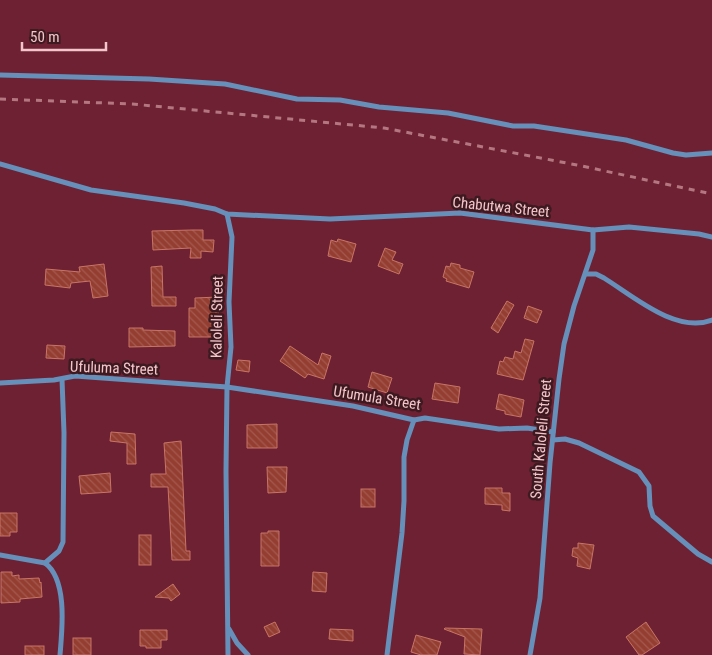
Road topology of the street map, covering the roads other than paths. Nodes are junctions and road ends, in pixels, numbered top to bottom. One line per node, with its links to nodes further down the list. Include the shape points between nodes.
1 (0, 75): 2 (street, via 225,84 297,99 340,100 378,108 448,113 513,126 534,126 626,140 686,155)
2 (712, 153)
3 (0, 164): 4 (street, via 91,190 184,203)
4 (227, 214): 5 (street, Chabutwa Street, via 330,219 460,213); 11 (street, Kaloleli Street, via 232,238 231,347)
5 (593, 230): 6 (street, Chabutwa Street, via 628,227); 7 (street, South Kaloleli Street, via 593,250)
6 (712, 237)
7 (586, 274): 8 (street, via 596,274 659,313 678,320 695,323); 13 (street, South Kaloleli Street, via 564,344)
8 (712, 320)
9 (62, 379): 10 (street, Ufuluma Street); 11 (street, Ufuluma Street, via 75,376); 17 (street, via 63,542 60,551)
10 (0, 383)
11 (227, 387): 12 (street, Ufumula Street, via 353,406); 18 (street, Kaloleli Street)
12 (414, 420): 13 (street, Ufumula Street, via 424,418 499,429 527,428); 22 (street, via 404,457 404,509)
13 (553, 432): 14 (street, South Kaloleli Street)
14 (553, 440): 16 (street, via 579,443 638,472 649,486 653,516); 23 (street, South Kaloleli Street, via 540,598)
15 (0, 555): 17 (street)
16 (712, 562)
17 (45, 563): 19 (street, via 51,567 62,601)
18 (228, 627): 20 (street, Kaloleli Street); 21 (street)
19 (60, 655)
20 (228, 655)
21 (248, 655)
22 (388, 655)
23 (530, 655)

